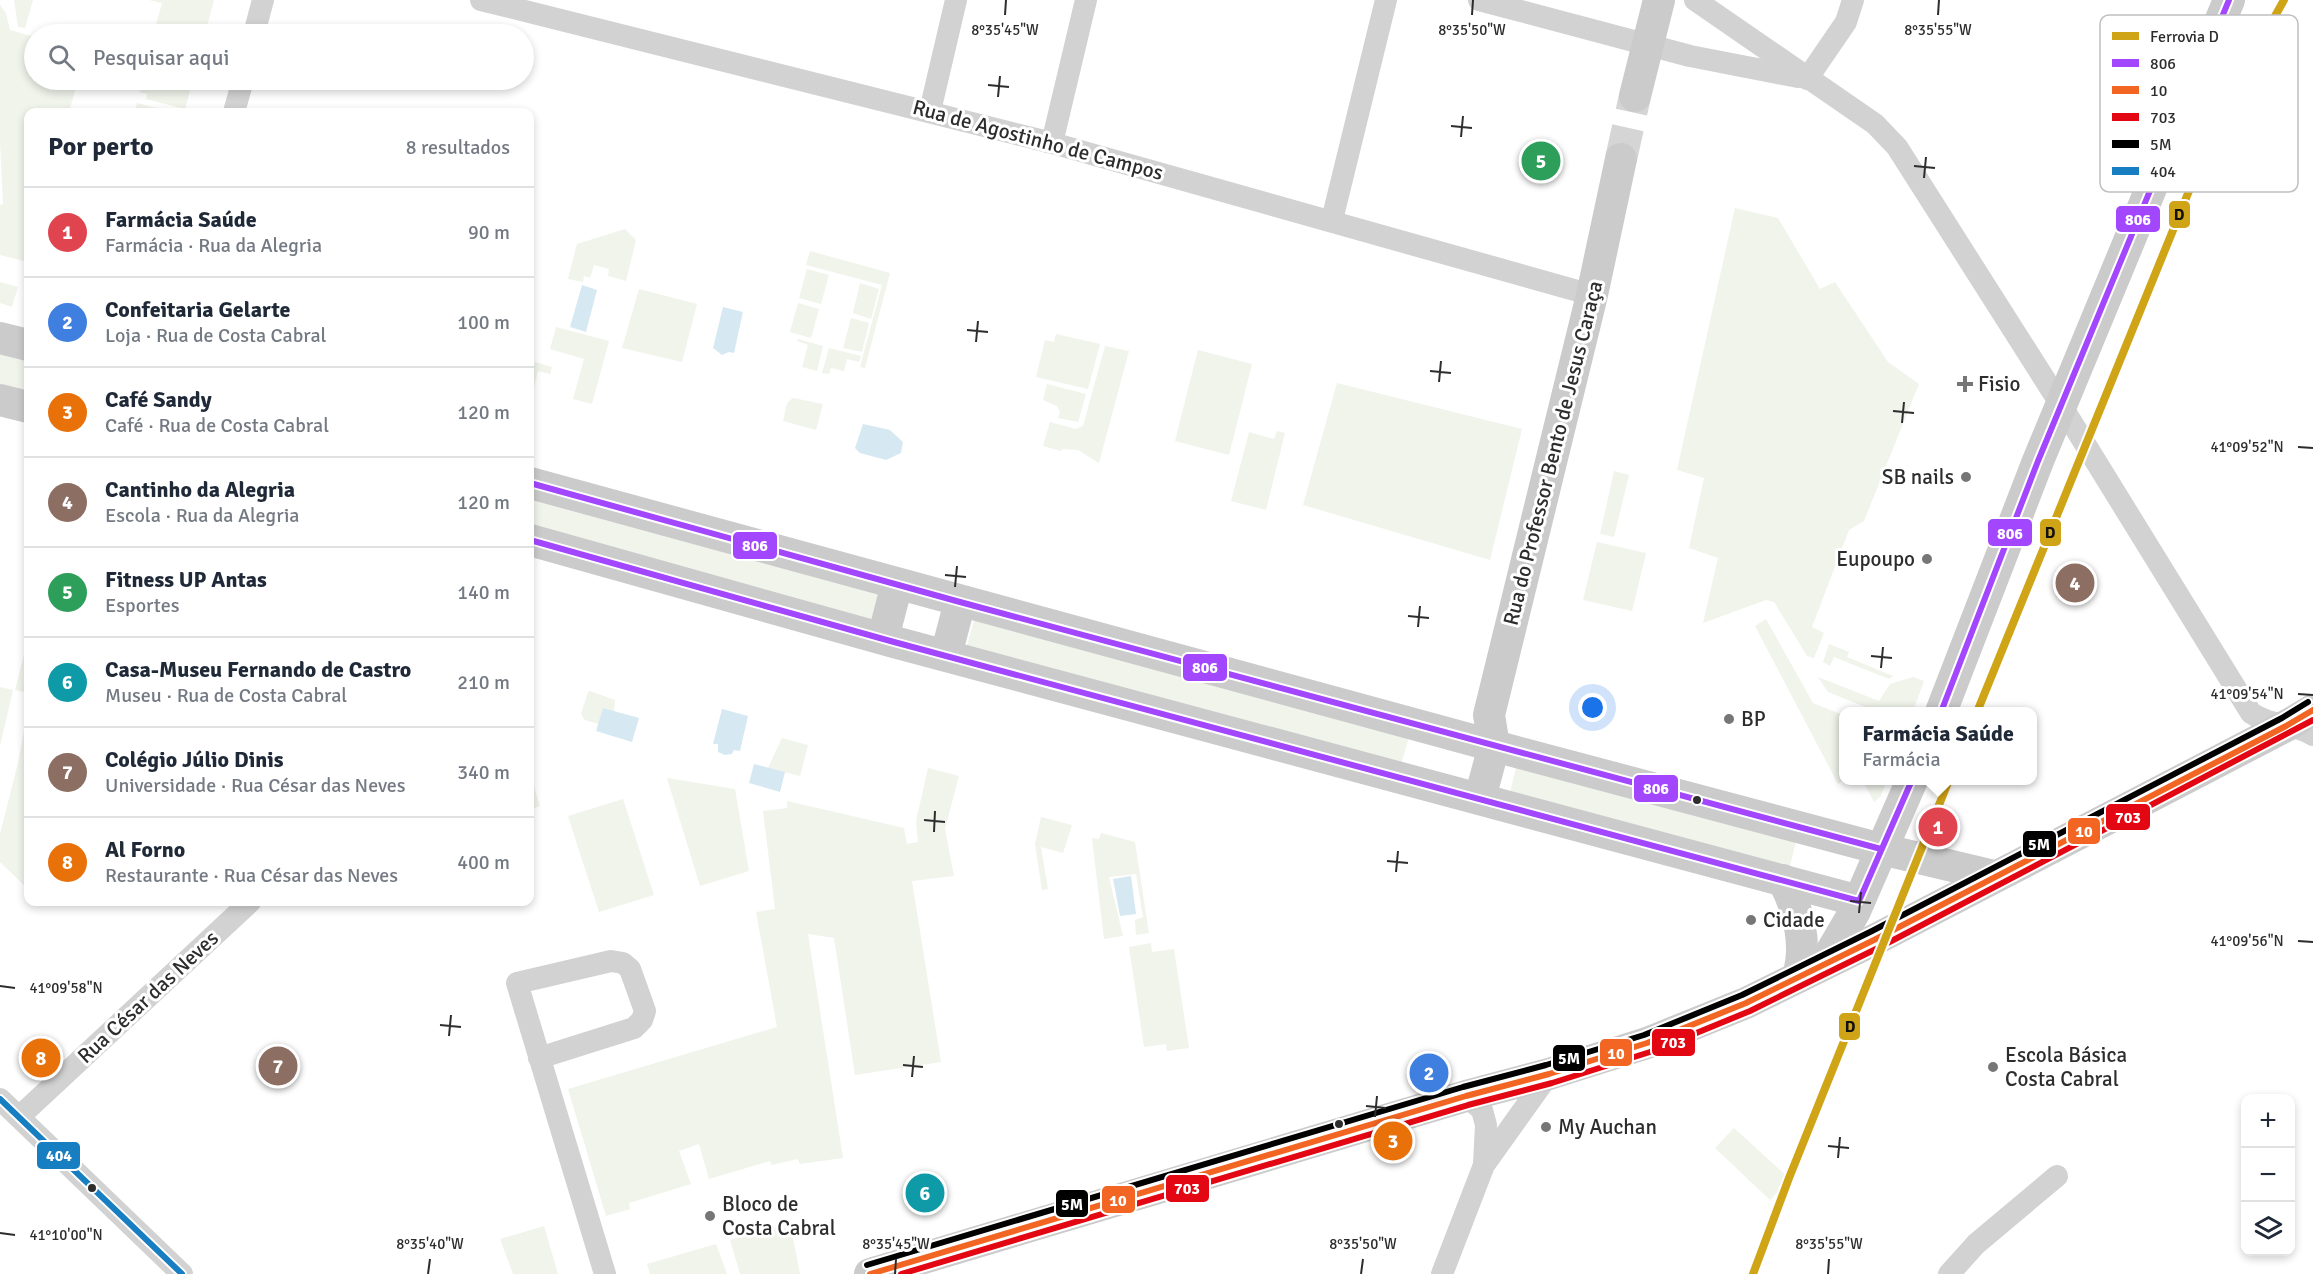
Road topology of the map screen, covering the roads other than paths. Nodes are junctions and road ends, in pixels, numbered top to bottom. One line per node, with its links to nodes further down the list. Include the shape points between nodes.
1 (263, 0): 12 (street)
2 (481, 0): 18 (street, Rua de Agostinho de Campos)
3 (956, 0): 18 (street)
4 (1086, 0): 19 (street)
5 (1386, 0): 22 (street)
6 (1479, 0): 13 (street)
7 (1659, 0): 13 (main road)
8 (1695, 0): 14 (street)
9 (1853, 0): 14 (street, via 1846,22)
10 (2229, 0): 11 (main road)
11 (2223, 15)
12 (257, 24)
13 (1647, 45): 14 (street); 16 (main road)
14 (1807, 79): 27 (street, via 1875,124 1897,147)
15 (240, 90): 17 (street)
16 (1635, 96)
17 (235, 108)
18 (930, 111): 19 (street, Rua de Agostinho de Campos)
19 (1052, 143): 22 (street, Rua de Agostinho de Campos)
20 (1621, 159): 23 (main road, Rua do Professor Bento de Jesus Caraça)
21 (2149, 192): 27 (main road)
22 (1332, 220): 23 (street, Rua de Agostinho de Campos)
23 (1592, 295): 38 (main road, Rua do Professor Bento de Jesus Caraça, via 1489,715)
24 (0, 338): 25 (main road)
25 (24, 344)
26 (0, 400): 28 (main road)
27 (2061, 405): 35 (main road); 37 (street, via 2251,713 2261,720)
28 (24, 406)
29 (534, 484): 31 (main road)
30 (534, 541): 33 (main road)
31 (897, 584): 32 (main road); 33 (main road)
32 (960, 602): 34 (main road); 38 (main road)
33 (882, 638): 34 (main road)
34 (946, 655): 40 (main road)
35 (1943, 707)
36 (2313, 710): 37 (main road)
37 (2299, 730): 42 (main road)
38 (1494, 746): 40 (main road); 41 (main road)
39 (1909, 785): 41 (main road)
40 (1480, 798): 43 (main road)
41 (1881, 849): 42 (main road); 44 (main road)
42 (1994, 876): 46 (main road)
43 (1783, 880): 44 (main road); 46 (main road, via 1797,909 1802,964)
44 (1859, 901): 46 (main road, via 1845,931)
45 (246, 906): 51 (street, Rua César das Neves)
46 (1811, 970): 48 (main road, via 1746,1003 1658,1038)
47 (539, 1058): 47 (street, via 634,1028 645,1011 630,969 611,961 517,983); 55 (street)
48 (1549, 1074): 49 (main road); 52 (street)
49 (1466, 1096): 52 (street, via 1482,1110 1486,1125); 56 (main road)
50 (0, 1099): 51 (street)
51 (19, 1118): 54 (street)
52 (1484, 1165): 57 (street)
53 (2057, 1176): 58 (street, via 1976,1244)
54 (182, 1274)
55 (605, 1274)
56 (870, 1274)
57 (1442, 1274)
58 (1949, 1274)

